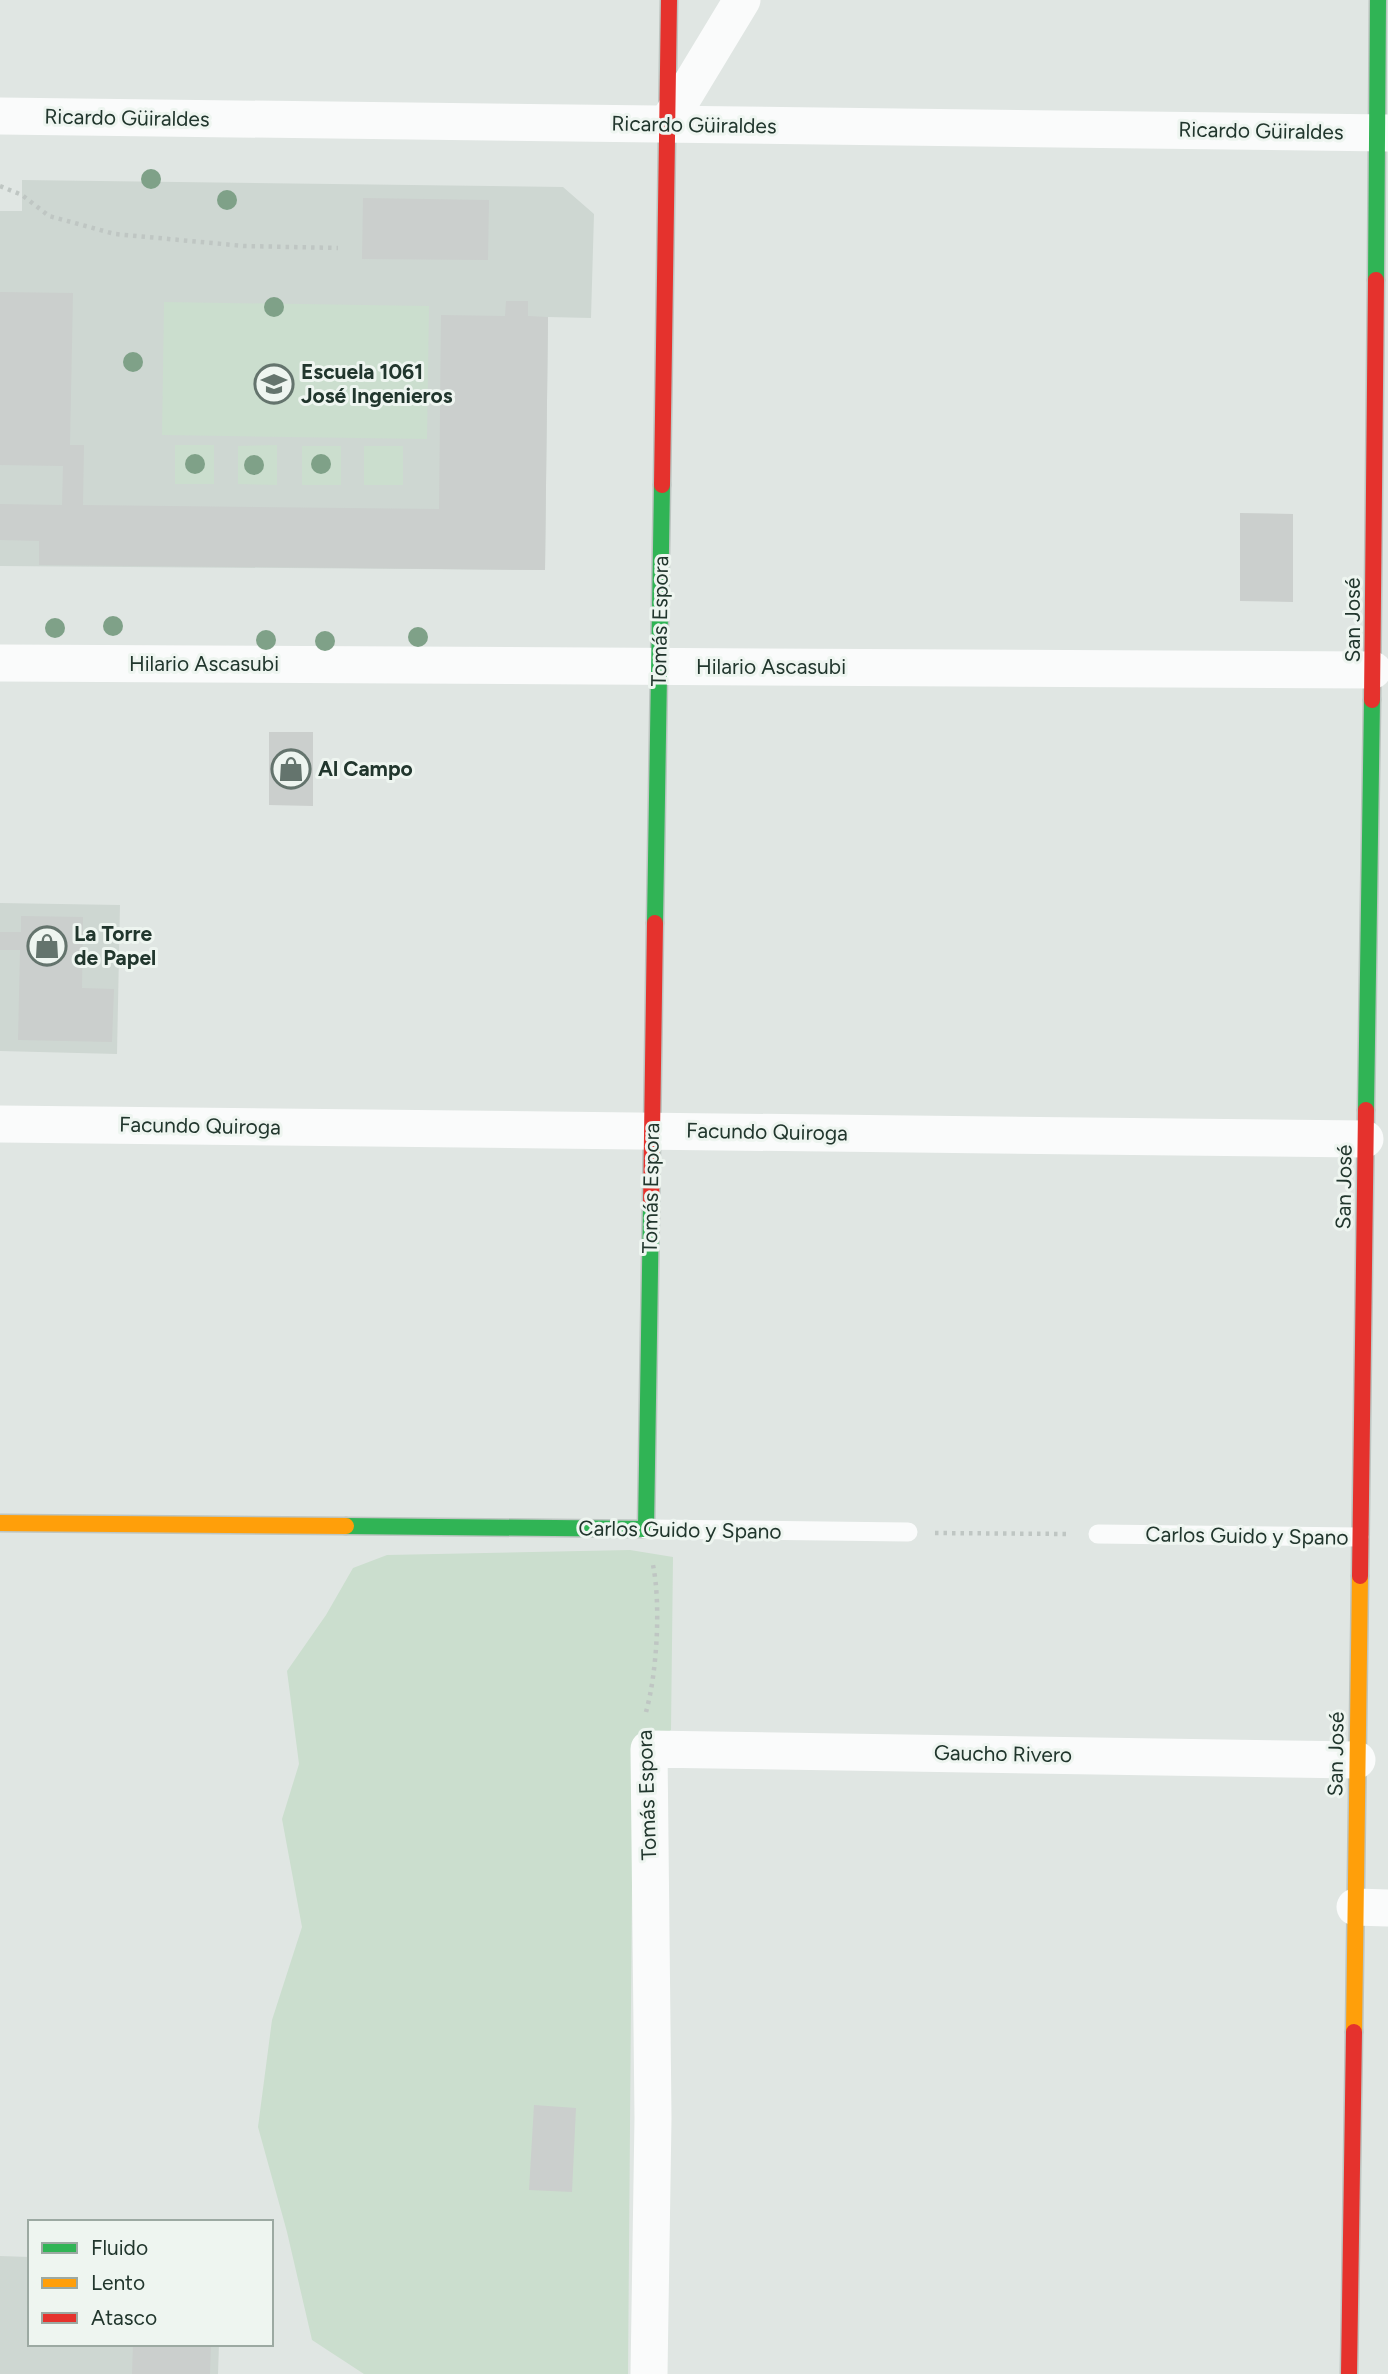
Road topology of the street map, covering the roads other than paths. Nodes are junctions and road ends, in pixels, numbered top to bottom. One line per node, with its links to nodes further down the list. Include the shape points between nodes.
1 (669, 0): 5 (street, Tomás Espora)
2 (742, 0): 5 (street)
3 (1378, 0): 6 (street, San José)
4 (0, 116): 5 (street, Ricardo Güiraldes)
5 (667, 124): 6 (street, Ricardo Güiraldes); 8 (street, Tomás Espora)
6 (1383, 133): 9 (street, San José)
7 (0, 663): 8 (street, Hilario Ascasubi)
8 (659, 666): 9 (street, Hilario Ascasubi); 11 (street, Tomás Espora)
9 (1373, 670): 12 (street, San José)
10 (0, 1124): 11 (street, Facundo Quiroga)
11 (652, 1131): 12 (street, Facundo Quiroga); 14 (street, Tomás Espora)
12 (1366, 1139): 17 (street, San José)
13 (0, 1523): 14 (street, Carlos Guido y Spano)
14 (646, 1530): 15 (lane, Carlos Guido y Spano)
15 (908, 1532)
16 (1098, 1534): 17 (lane, Carlos Guido y Spano)
17 (1359, 1537): 19 (street, San José)
18 (649, 1749): 19 (street, Gaucho Rivero); 21 (street, Tomás Espora, via 653,2118)
19 (1357, 1760): 20 (street, San José)
20 (1372, 1907): 22 (street, San José)
21 (649, 2374)
22 (1349, 2374)

